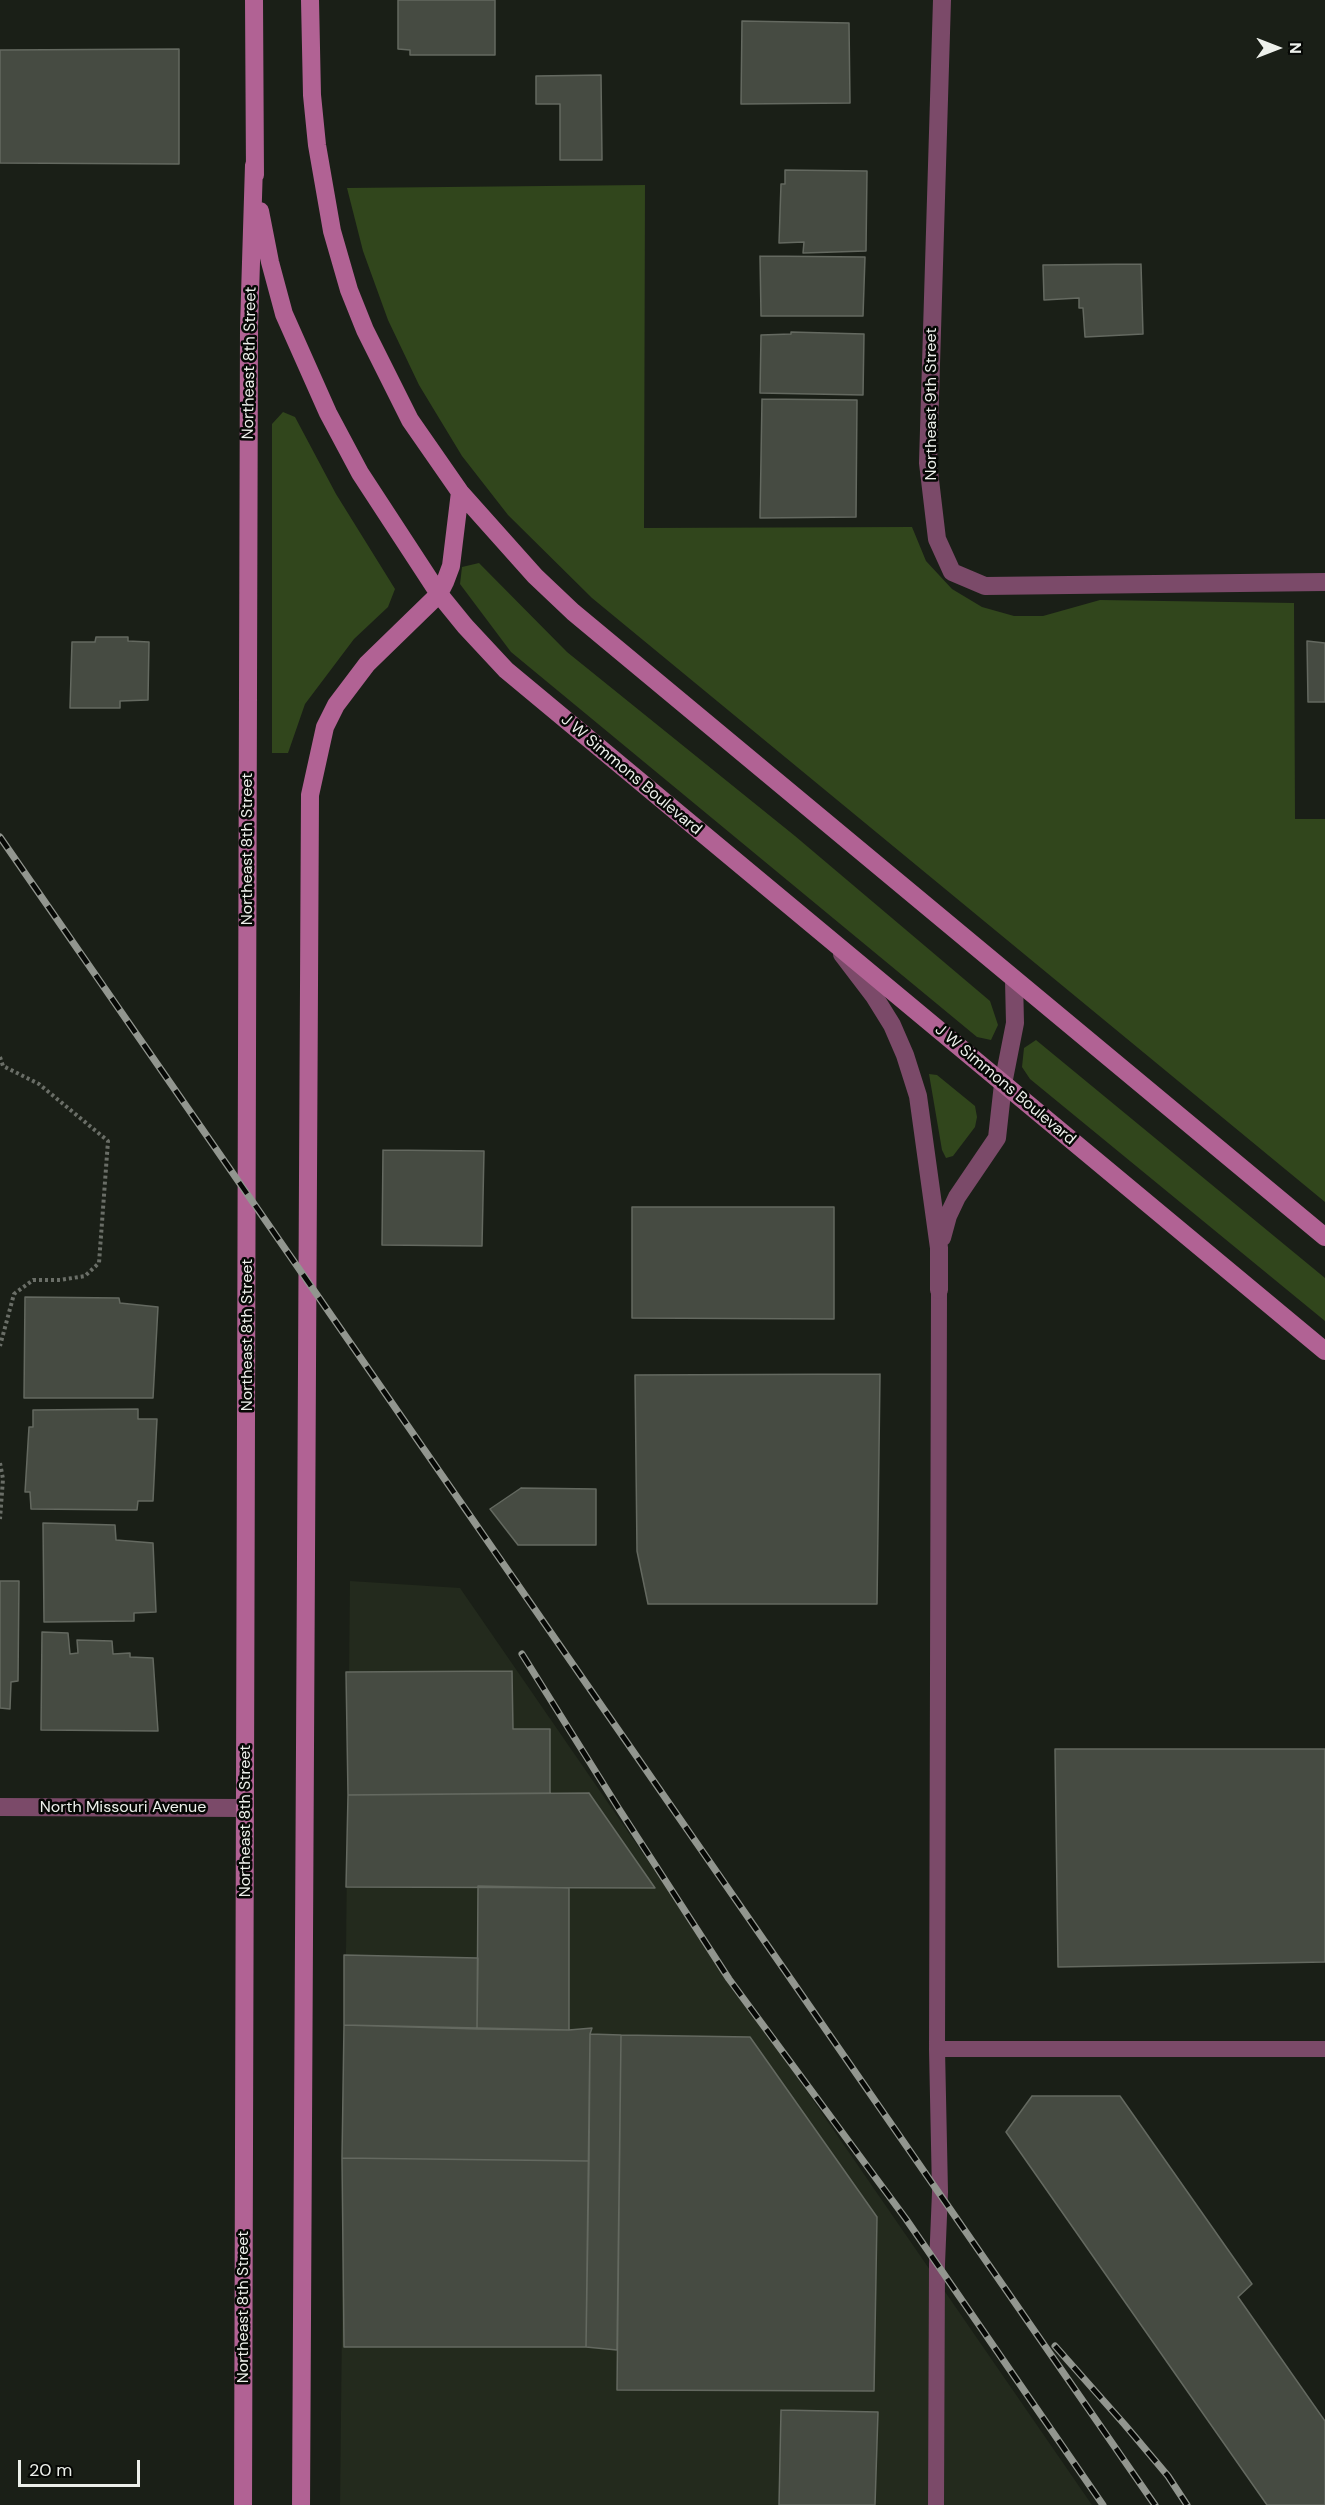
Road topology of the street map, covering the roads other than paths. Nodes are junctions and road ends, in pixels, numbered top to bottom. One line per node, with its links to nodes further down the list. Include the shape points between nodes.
1 (254, 0): 4 (street, J W Simmons Boulevard)
2 (310, 0): 5 (street, via 317,145 332,231 349,290 410,420)
3 (942, 0): 6 (street, Northeast 9th Street, via 928,463 937,539 952,572 984,586)
4 (254, 165): 7 (street, J W Simmons Boulevard, via 270,262 301,355 360,473); 16 (street, Northeast 8th Street, via 249,327)
5 (459, 492): 7 (street, via 451,566); 9 (street, via 573,612)
6 (1325, 582)
7 (439, 594): 8 (street, J W Simmons Boulevard, via 506,670); 20 (street, via 367,664 342,696 325,727 310,795)
8 (832, 941): 10 (street, J W Simmons Boulevard); 12 (street, via 874,996 905,1055 918,1096)
9 (1014, 980): 10 (street, via 1016,1023); 11 (street)
10 (1003, 1084): 12 (street, via 997,1138 957,1197); 14 (street, J W Simmons Boulevard)
11 (1325, 1237)
12 (939, 1248): 13 (street)
13 (939, 1290): 17 (lane)
14 (1325, 1351)
15 (0, 1808): 16 (street, North Missouri Avenue)
16 (245, 1808): 19 (street, Northeast 8th Street)
17 (937, 2049): 18 (lane); 21 (lane, via 940,2192)
18 (1325, 2049)
19 (243, 2505)
20 (301, 2505)
21 (936, 2505)

